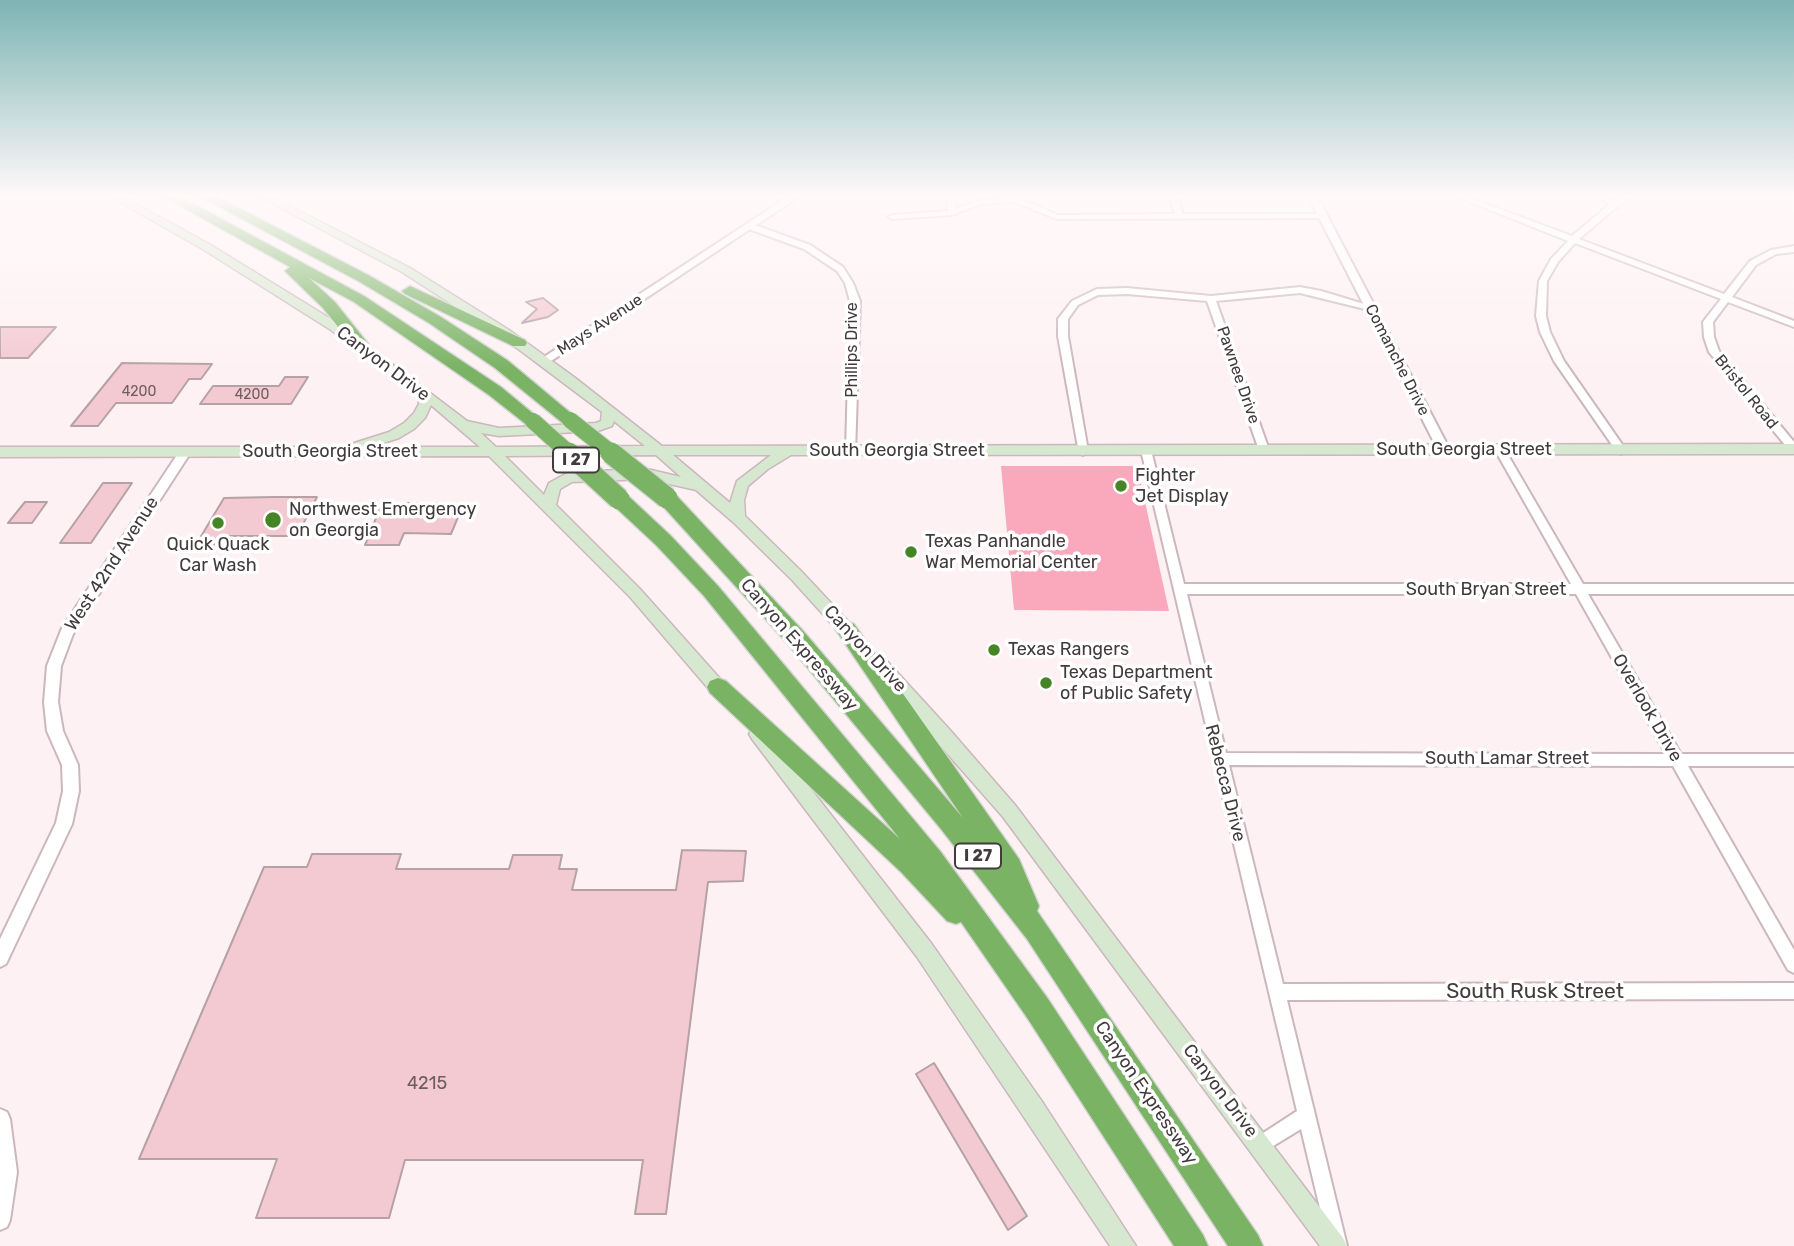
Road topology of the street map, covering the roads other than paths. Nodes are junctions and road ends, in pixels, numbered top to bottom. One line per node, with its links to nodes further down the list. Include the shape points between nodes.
1 (218, 254): 18 (main road, Canyon Drive)
2 (275, 254): 18 (highway, via 329,305)
3 (276, 254): 51 (highway, Canyon Expressway / I 27, bridge, via 359,299 495,391 663,540 868,779)
4 (318, 254): 48 (highway, Canyon Expressway / I 27, bridge, via 435,320 501,364 667,498 796,638)
5 (328, 254): 17 (highway)
6 (375, 254): 17 (main road, Canyon Drive)
7 (706, 254): 19 (street, Mays Avenue)
8 (818, 254): 32 (street, Phillips Drive, via 838,268 855,301)
9 (1342, 254): 15 (street, Comanche Drive)
10 (1560, 254): 29 (street, via 1543,281 1541,316 1559,361)
11 (1610, 254): 13 (street)
12 (1770, 254): 13 (street, Bristol Road, via 1753,263)
13 (1724, 298): 16 (street); 23 (street, Bristol Road, via 1708,322 1714,352)
14 (1211, 299): 15 (street, via 1300,290); 24 (street, via 1111,291 1085,297 1068,311 1063,337); 26 (street, Pawnee Drive)
15 (1369, 307): 27 (street, Comanche Drive)
16 (1794, 324)
17 (519, 343): 19 (main road, Canyon Drive)
18 (361, 345): 20 (main road, Canyon Drive)
19 (544, 361): 21 (main road, Canyon Drive)
20 (424, 394): 22 (main road, Canyon Drive); 35 (main road, via 420,415 409,426)
21 (609, 411): 22 (main road, via 607,423 598,427 556,431 499,432); 30 (main road, Canyon Drive)
22 (460, 423): 36 (main road, Canyon Drive)
23 (1794, 449): 29 (main road, South Georgia Street)
24 (1083, 450): 25 (main road, South Georgia Street); 32 (main road, South Georgia Street)
25 (1146, 450): 26 (main road, South Georgia Street); 40 (street, Rebecca Drive)
26 (1265, 450): 27 (main road, South Georgia Street)
27 (1444, 450): 28 (main road, South Georgia Street)
28 (1500, 450): 29 (main road, South Georgia Street); 42 (street, Overlook Drive)
29 (1621, 450)
30 (659, 451): 31 (main road, South Georgia Street); 36 (main road, South Georgia Street); 37 (main road, Canyon Drive)
31 (788, 451): 32 (main road, South Georgia Street); 39 (main road, via 742,484)
32 (851, 451)
33 (0, 452): 34 (main road, South Georgia Street)
34 (185, 452): 35 (main road, South Georgia Street); 49 (street, West 42nd Avenue, via 67,632 54,666 51,702 70,765 71,791 64,824)
35 (341, 452): 36 (main road, South Georgia Street)
36 (494, 452): 38 (main road, Canyon Drive)
37 (701, 486): 38 (main road, via 647,474 569,477 554,486); 39 (main road, Canyon Drive)
38 (548, 508): 44 (main road, Canyon Drive, via 635,593)
39 (738, 518): 43 (main road, Canyon Drive)
40 (1179, 589): 42 (street, South Bryan Street); 45 (street, Rebecca Drive)
41 (1794, 589): 42 (street, South Bryan Street)
42 (1580, 591): 46 (street, Overlook Drive)
43 (847, 630): 48 (highway, via 1010,867); 56 (main road, Canyon Drive, via 1009,811)
44 (718, 687): 51 (highway, via 910,864); 58 (main road, Canyon Drive, via 924,950)
45 (1219, 760): 46 (street, South Lamar Street); 53 (street, Rebecca Drive)
46 (1677, 760): 47 (street, South Lamar Street); 50 (street, Overlook Drive)
47 (1794, 760)
48 (1037, 930): 60 (highway, Canyon Expressway / I 27)
49 (0, 958)
50 (1794, 965)
51 (1007, 966): 59 (highway, Canyon Expressway / I 27)
52 (1794, 991): 53 (street, South Rusk Street)
53 (1277, 992): 54 (street, Rebecca Drive)
54 (1307, 1115): 56 (street); 61 (street, Rebecca Drive)
55 (0, 1119): 57 (street, via 7,1172)
56 (1259, 1145): 61 (main road, Canyon Drive)
57 (0, 1220)
58 (1124, 1246)
59 (1192, 1246)
60 (1247, 1246)
61 (1336, 1246)

